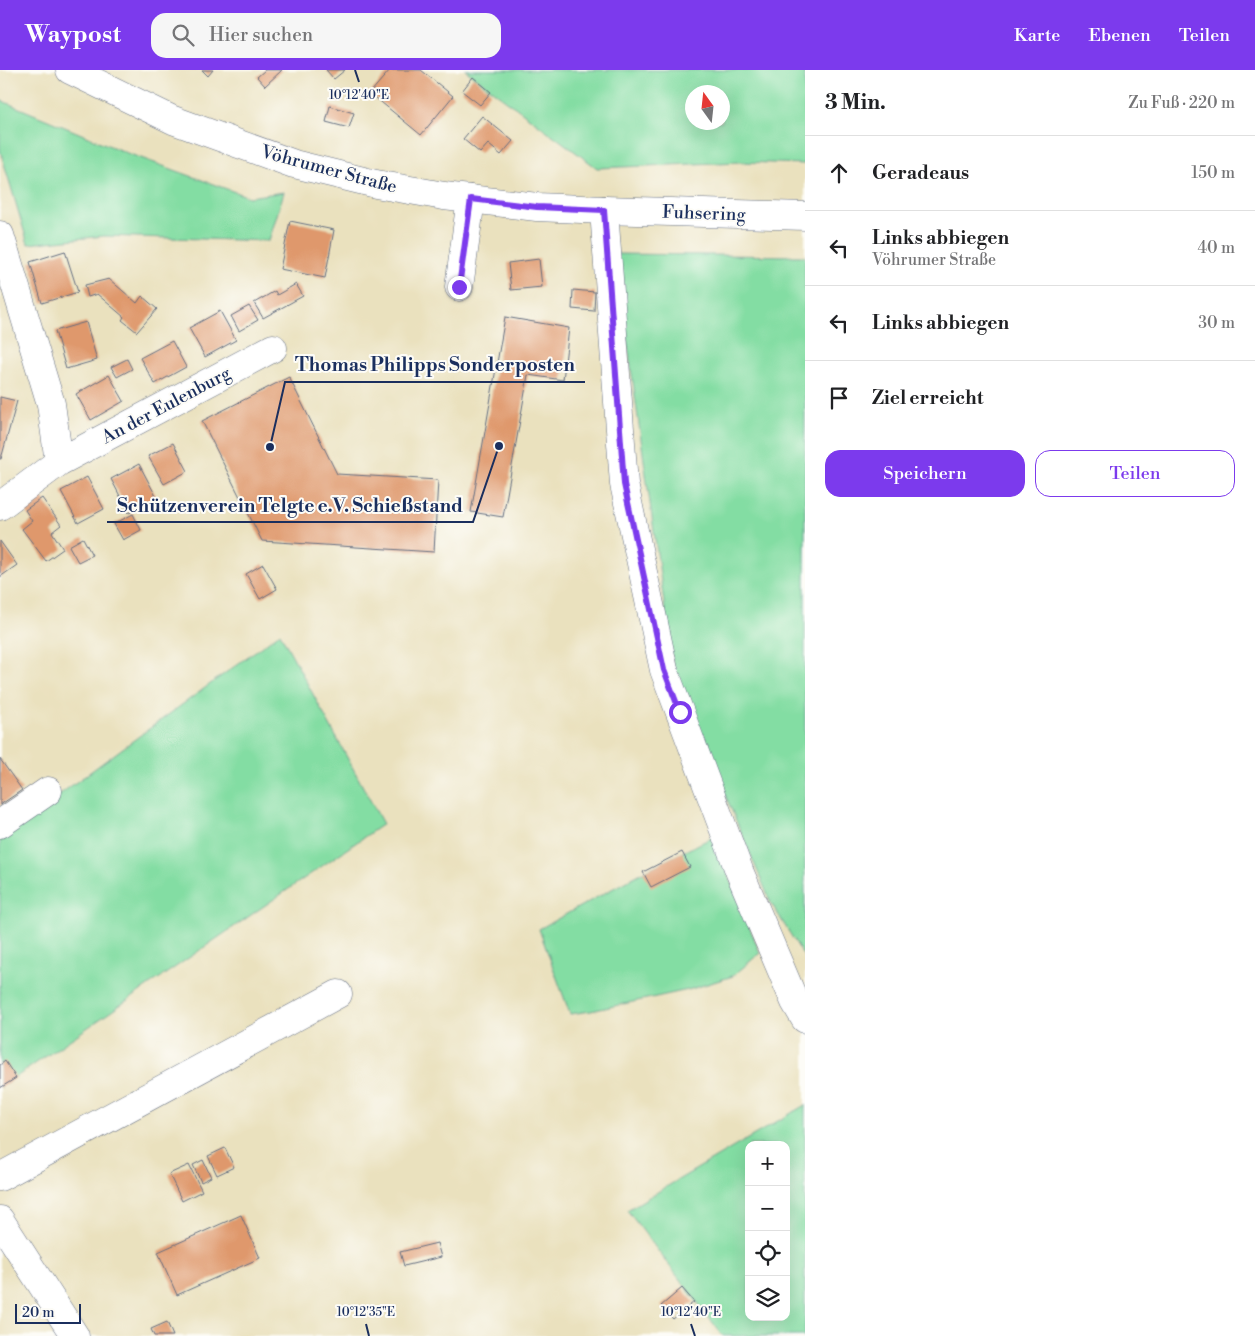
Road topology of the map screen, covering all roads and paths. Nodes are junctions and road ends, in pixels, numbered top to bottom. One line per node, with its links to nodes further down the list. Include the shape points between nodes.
1 (70, 70): 2 (main road, Vöhrumer Straße, via 172,120 294,164 376,184)
2 (471, 199): 3 (main road, Vöhrumer Straße, via 537,207); 6 (main road)
3 (604, 210): 4 (main road, Fuhsering); 13 (main road, via 624,484 664,670 740,873)
4 (805, 216)
5 (0, 235): 8 (main road, via 51,404)
6 (459, 287)
7 (273, 348): 8 (main road, An der Eulenburg)
8 (59, 462): 9 (main road, An der Eulenburg)
9 (0, 506)
10 (48, 791): 11 (main road)
11 (0, 824)
12 (338, 994): 14 (main road)
13 (805, 1019)
14 (0, 1178)
15 (0, 1220): 16 (main road)
16 (76, 1336)

